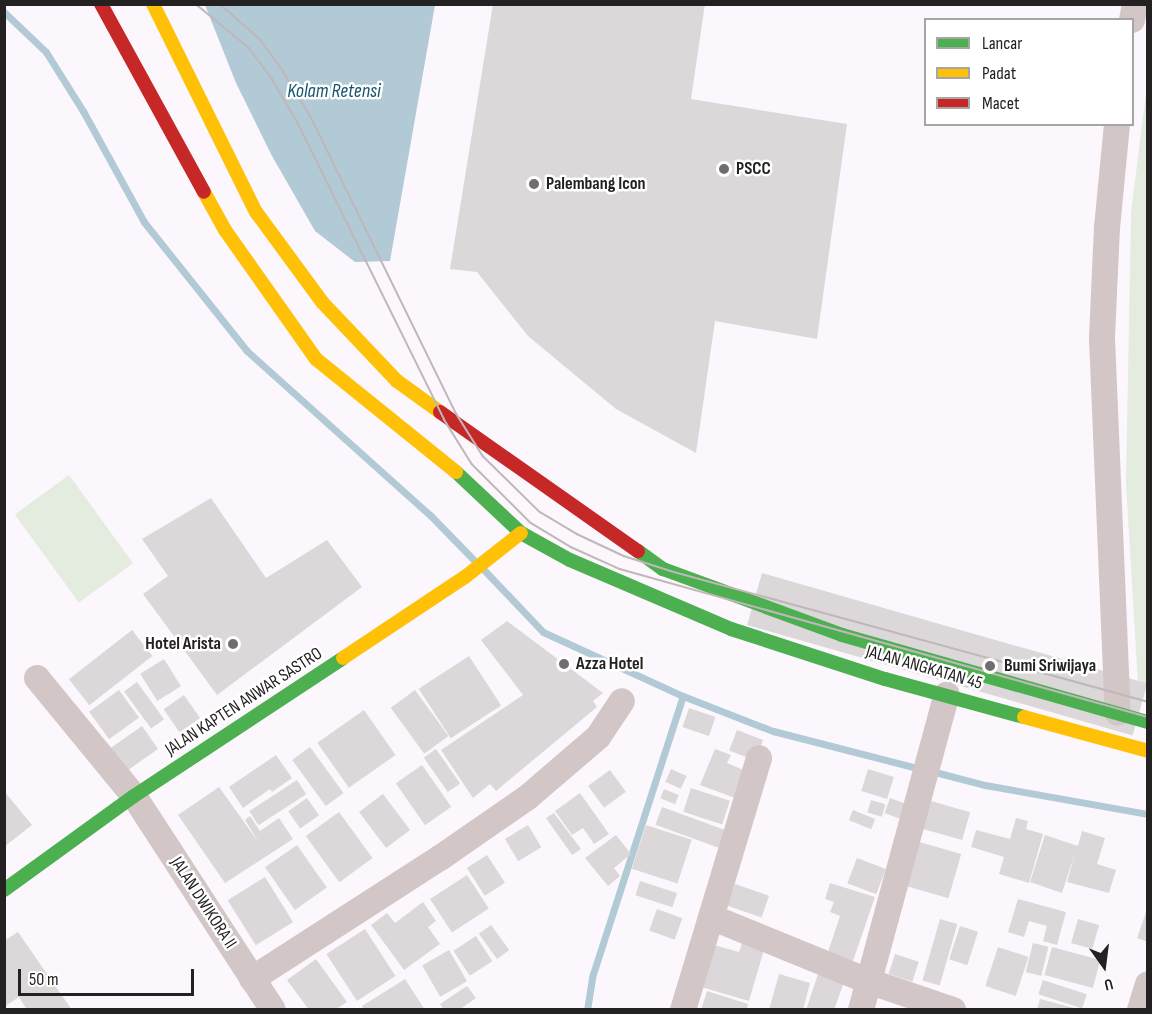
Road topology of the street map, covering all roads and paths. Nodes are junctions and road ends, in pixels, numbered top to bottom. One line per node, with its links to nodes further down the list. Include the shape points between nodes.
1 (101, 4): 4 (main road, JALAN ANGKATAN 45)
2 (153, 4): 9 (main road, via 256,212)
3 (130, 27): 4 (main road)
4 (125, 49): 6 (main road, JALAN ANGKATAN 45)
5 (1117, 126): 14 (street, via 1102,338)
6 (225, 230): 7 (main road); 10 (main road, JALAN ANGKATAN 45, via 316,359 473,486)
7 (254, 248)
8 (273, 261): 9 (main road)
9 (322, 302): 14 (main road, via 397,381 663,569 892,651)
10 (521, 533): 12 (main road, JALAN ANGKATAN 45, via 570,560 731,629 885,679); 18 (main road, JALAN KAPTEN ANWAR SASTRO, via 465,577)
11 (38, 678): 18 (street, JALAN DWIKORA II)
12 (947, 694): 16 (main road, JALAN ANGKATAN 45); 22 (street)
13 (622, 701): 21 (street, via 598,737 528,797)
14 (1118, 713): 15 (main road)
15 (1148, 722)
16 (1148, 751)
17 (759, 758): 20 (street)
18 (134, 796): 19 (main road, JALAN KAPTEN ANWAR SASTRO); 21 (street, JALAN DWIKORA II)
19 (4, 890)
20 (711, 917): 22 (street); 25 (street)
21 (252, 979): 24 (street, JALAN DWIKORA II)
22 (868, 981): 26 (street); 27 (street)
23 (1148, 984): 28 (street)
24 (273, 1010)
25 (683, 1010)
26 (861, 1010)
27 (953, 1010)
28 (1140, 1010)

